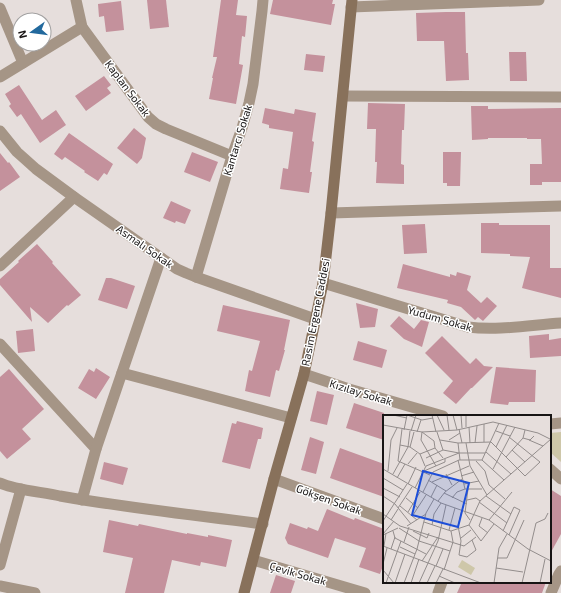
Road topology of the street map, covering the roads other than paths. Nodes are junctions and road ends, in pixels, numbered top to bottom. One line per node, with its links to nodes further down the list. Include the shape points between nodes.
1 (76, 0): 6 (street, Kaplan Sokak)
2 (263, 0): 12 (street, Kantarcı Sokak, via 253,84)
3 (539, 0): 4 (street)
4 (352, 4): 9 (main road, Rasim Ergene Caddesi)
5 (0, 8): 7 (street)
6 (82, 27): 7 (street); 12 (street, Kaplan Sokak, via 148,117 156,124)
7 (23, 63): 8 (street)
8 (0, 77)
9 (343, 96): 10 (street); 15 (main road, Rasim Ergene Caddesi)
10 (561, 97)
11 (0, 131): 13 (street, Asmalı Sokak, via 26,160)
12 (232, 156): 18 (street, Kantarcı Sokak)
13 (74, 197): 16 (street, Asmalı Sokak); 17 (street)
14 (561, 206): 15 (street)
15 (331, 213): 19 (main road, Rasim Ergene Caddesi)
16 (161, 258): 18 (street, Asmalı Sokak, via 177,269); 23 (street)
17 (0, 266)
18 (196, 277): 20 (street, Asmalı Sokak)
19 (323, 283): 20 (main road, Rasim Ergene Caddesi); 21 (street, Yudum Sokak, via 468,327 492,328)
20 (315, 319): 24 (main road, Rasim Ergene Caddesi)
21 (561, 323)
22 (0, 344): 29 (street)
23 (122, 373): 26 (street); 29 (street)
24 (304, 374): 25 (street, Kızılay Sokak); 26 (main road, Rasim Ergene Caddesi)
25 (440, 415)
26 (291, 418): 31 (main road, Rasim Ergene Caddesi)
27 (561, 423): 28 (street)
28 (551, 424)
29 (96, 449): 35 (street)
30 (551, 470): 32 (street)
31 (274, 479): 36 (street, Gökşen Sokak); 37 (main road, Rasim Ergene Caddesi)
32 (561, 479)
33 (0, 483): 34 (street)
34 (21, 489): 35 (street); 39 (street)
35 (82, 500): 37 (street)
36 (383, 519)
37 (262, 524): 38 (main road, Rasim Ergene Caddesi)
38 (253, 560): 44 (main road, Rasim Ergene Caddesi); 45 (street, Çevik Sokak)
39 (0, 565)
40 (557, 572): 47 (street)
41 (442, 583): 46 (street)
42 (0, 586): 43 (street)
43 (35, 593)
44 (244, 593)
45 (365, 593)
46 (438, 593)
47 (551, 593)

